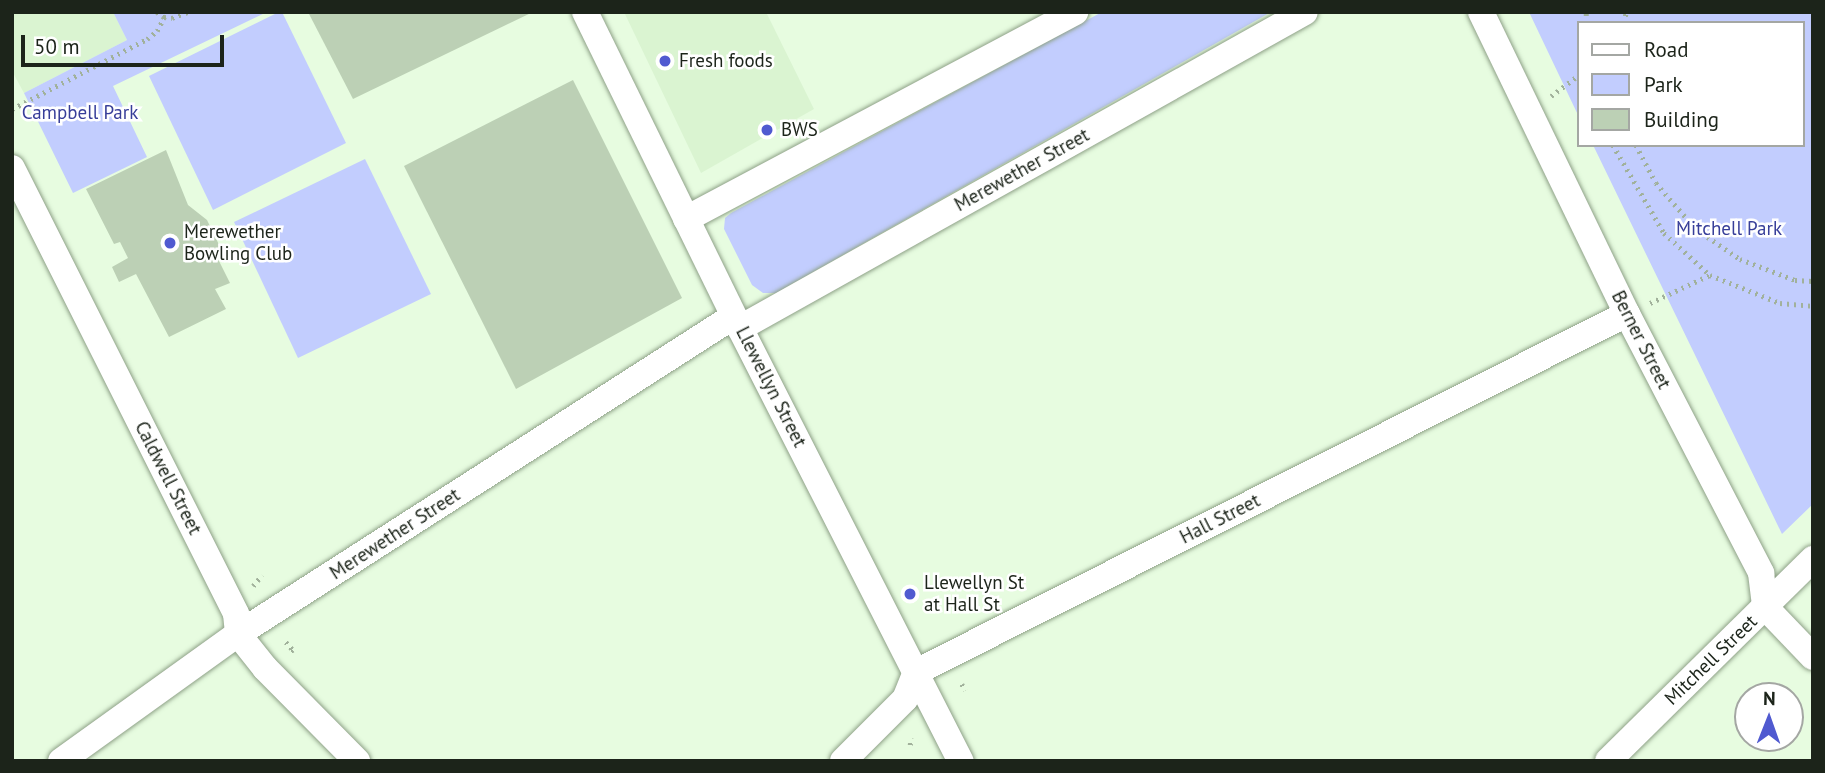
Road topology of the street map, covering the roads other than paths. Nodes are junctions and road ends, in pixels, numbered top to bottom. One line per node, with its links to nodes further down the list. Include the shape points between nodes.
1 (585, 12): 6 (street, Llewellyn Street)
2 (1075, 12): 6 (street)
3 (1305, 12): 8 (street, Merewether Street)
4 (1481, 12): 7 (street, Berner Street)
5 (12, 169): 11 (street, Caldwell Street, via 236,614)
6 (686, 219): 8 (street, Llewellyn Street)
7 (1628, 314): 10 (street, Berner Street, via 1761,573); 13 (street, Hall Street)
8 (737, 322): 11 (street, Merewether Street); 13 (street, Llewellyn Street)
9 (1813, 559): 10 (street, Mitchell Street)
10 (1765, 607): 12 (street); 18 (street, Mitchell Street)
11 (238, 634): 14 (street, Merewether Street); 15 (street, Caldwell Street, via 265,668)
12 (1813, 657)
13 (916, 672): 16 (street, via 905,699); 17 (street, Llewellyn Street)
14 (61, 761)
15 (357, 761)
16 (843, 761)
17 (961, 761)
18 (1608, 761)

